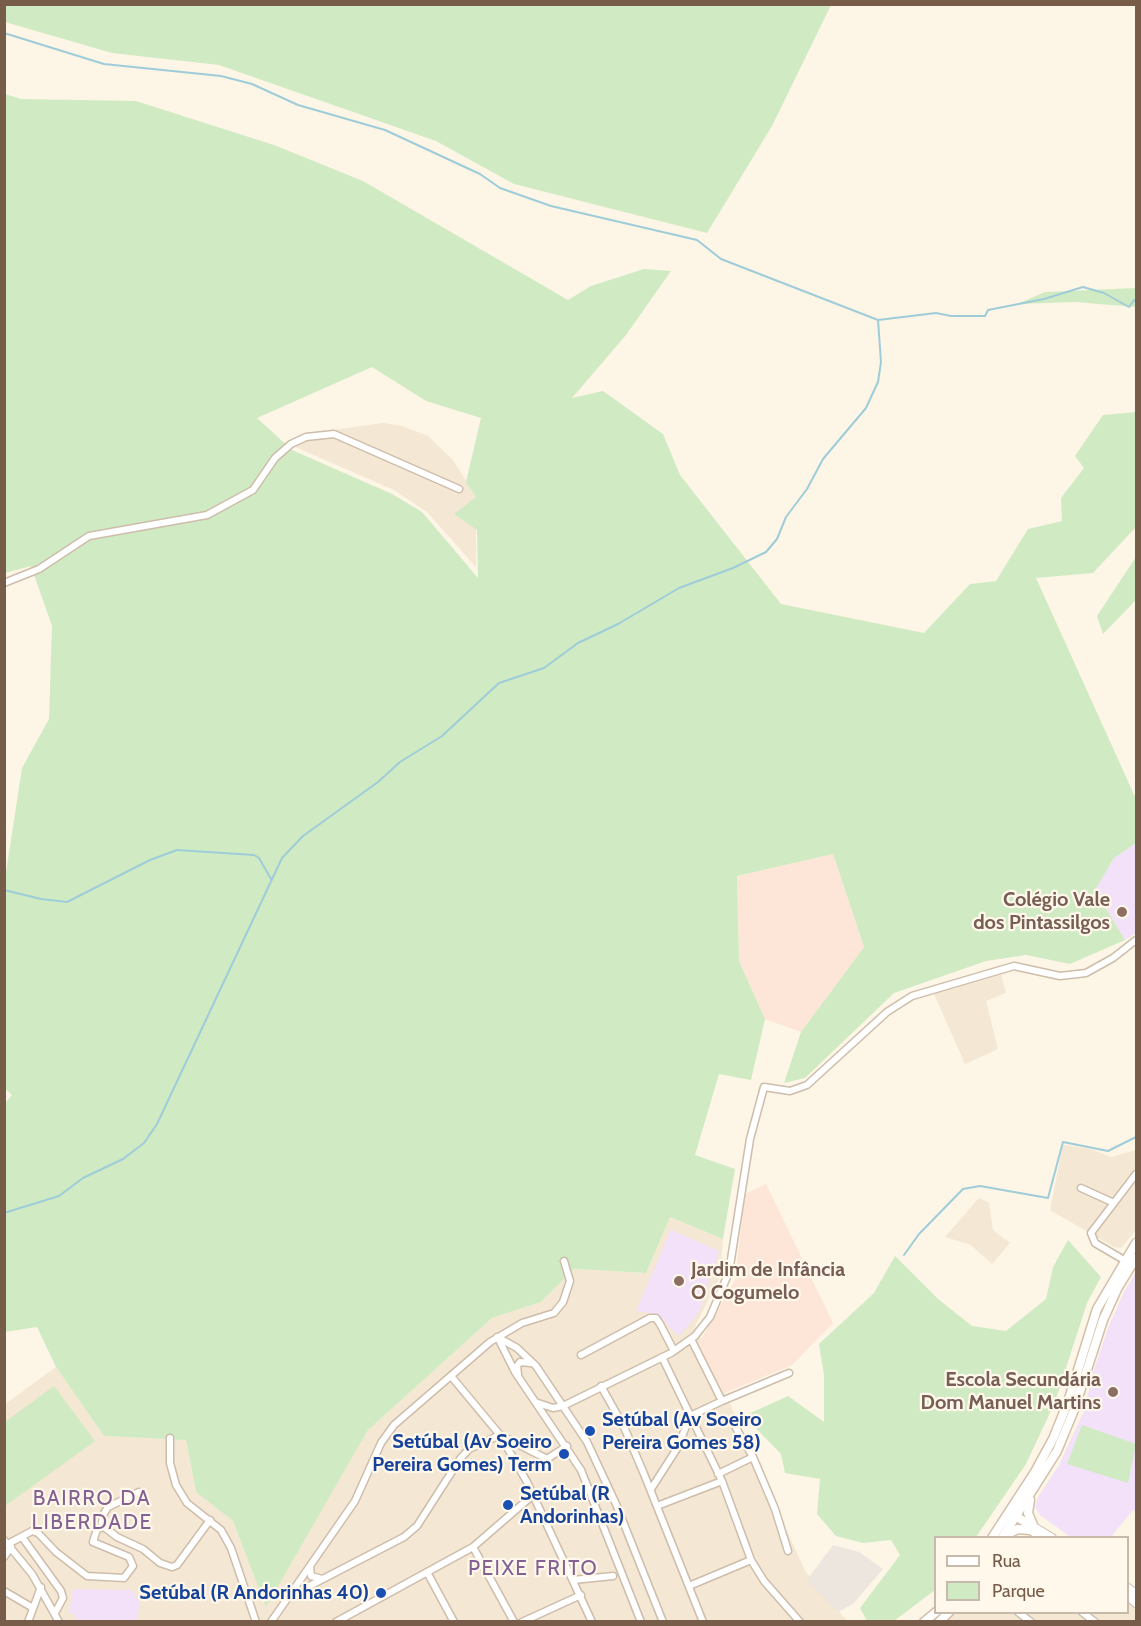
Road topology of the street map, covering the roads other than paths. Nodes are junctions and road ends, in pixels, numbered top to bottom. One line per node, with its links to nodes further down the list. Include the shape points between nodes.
1 (459, 489): 2 (street, via 334,434 306,437 274,458 253,490 207,515 89,536 39,569)
2 (4, 583)
3 (1137, 940): 12 (street, via 1086,973 1060,976 1014,966 912,996 887,1012 807,1085 790,1091 764,1087 750,1139 729,1272 710,1317)
4 (1137, 1174): 6 (street)
5 (1081, 1188): 6 (street)
6 (1114, 1203): 9 (street, via 1091,1236 1095,1243)
7 (1137, 1242): 9 (main road)
8 (1137, 1258): 34 (main road, via 1117,1289 1095,1338 1066,1432)
9 (1124, 1260): 37 (main road, via 1092,1321 1053,1439)
10 (564, 1261): 11 (street, via 570,1281 563,1302 554,1313 522,1323)
11 (497, 1338): 16 (street, via 517,1348); 18 (street); 19 (street)
12 (691, 1339): 13 (street); 21 (street)
13 (674, 1351): 14 (street, via 656,1318 650,1318); 15 (street)
14 (581, 1355)
15 (662, 1357): 20 (street); 24 (street)
16 (536, 1366): 19 (street, via 520,1362); 23 (street)
17 (789, 1373): 21 (street)
18 (451, 1376): 26 (street); 52 (street, via 394,1425 381,1443 355,1501)
19 (519, 1377): 22 (street)
20 (601, 1386): 23 (street); 32 (street)
21 (722, 1401): 24 (street)
22 (535, 1402): 23 (street, via 552,1408); 28 (street)
23 (563, 1406): 74 (street, via 599,1465)
24 (690, 1416): 30 (street); 32 (street, via 686,1432)
25 (736, 1428): 29 (street)
26 (500, 1435): 28 (street, via 547,1459); 35 (street); 55 (street, via 469,1449 417,1526 404,1537)
27 (170, 1438): 38 (street, via 170,1463 176,1485 187,1503)
28 (567, 1446): 73 (street, via 599,1511)
29 (753, 1457): 30 (street); 49 (street)
30 (718, 1474): 31 (street)
31 (722, 1481): 36 (street); 51 (street)
32 (651, 1489): 36 (street)
33 (139, 1492): 39 (street, via 108,1507)
34 (1031, 1494): 37 (main road); 40 (main road, via 1027,1506)
35 (533, 1495): 48 (street); 56 (street)
36 (657, 1506): 57 (street)
37 (1012, 1515): 40 (street); 41 (main road); 42 (main road)
38 (210, 1520): 39 (street, via 172,1567); 67 (street, via 231,1548)
39 (101, 1528): 46 (street, via 93,1542 129,1557 133,1566 124,1578 87,1576 38,1533 32,1531)
40 (1031, 1528): 43 (main road, via 1013,1530); 44 (street); 45 (street)
41 (994, 1536)
42 (1003, 1536)
43 (1005, 1536)
44 (1039, 1536)
45 (1048, 1536)
46 (22, 1537): 47 (street); 63 (street, via 61,1591 63,1598)
47 (8, 1544): 50 (street); 58 (street)
48 (473, 1547): 53 (street); 71 (street)
49 (788, 1551)
50 (4, 1557)
51 (752, 1560): 57 (street); 76 (street, via 764,1581)
52 (310, 1565): 55 (street, via 311,1576); 61 (street)
53 (428, 1574): 69 (street); 70 (street)
54 (613, 1576): 56 (street)
55 (323, 1579): 61 (street)
56 (573, 1580): 60 (street)
57 (689, 1586): 75 (street)
58 (41, 1587): 62 (street); 63 (street)
59 (4, 1591): 62 (street)
60 (581, 1595): 64 (street); 72 (street)
61 (288, 1597): 68 (street)
62 (33, 1608): 65 (street)
63 (55, 1613): 66 (street)
64 (523, 1621)
65 (28, 1622)
66 (59, 1622)
67 (256, 1622)
68 (271, 1622)
69 (336, 1622)
70 (454, 1622)
71 (514, 1622)
72 (592, 1622)
73 (641, 1622)
74 (663, 1622)
75 (703, 1622)
76 (800, 1622)

